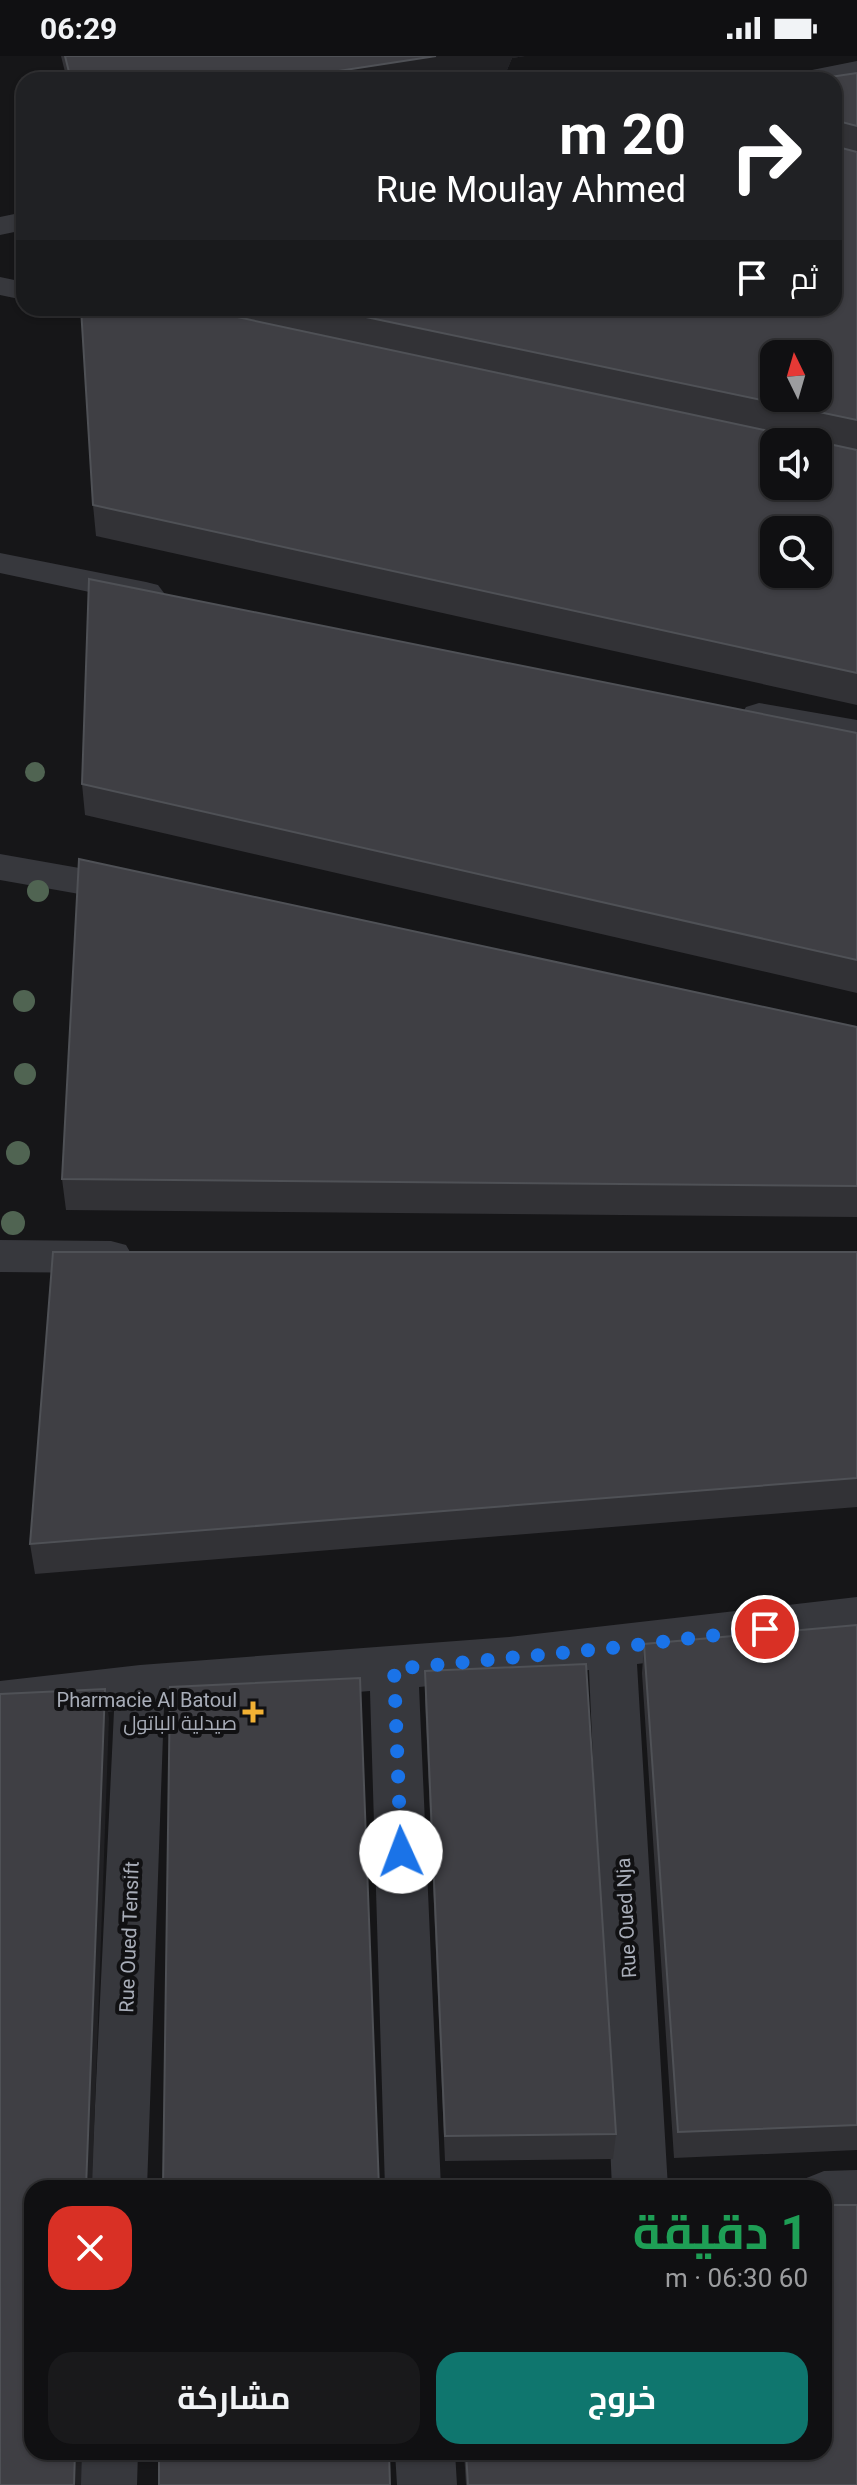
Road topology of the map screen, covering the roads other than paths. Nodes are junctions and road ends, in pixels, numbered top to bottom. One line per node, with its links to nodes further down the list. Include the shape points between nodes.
1 (0, 563): 2 (street)
2 (172, 599)
3 (733, 710): 4 (street)
4 (857, 732)
5 (0, 867): 6 (street)
6 (165, 896)
7 (0, 1256): 8 (street)
8 (143, 1257)
9 (857, 1617): 10 (street)
10 (612, 1648): 11 (street); 16 (street, Rue Oued Nja)
11 (394, 1669): 12 (street); 15 (street)
12 (140, 1686): 13 (street); 14 (street, Rue Oued Tensift)
13 (0, 1702)
14 (119, 2180)
15 (413, 2180)
16 (640, 2180)
17 (857, 2197): 18 (street)
18 (832, 2198)
19 (108, 2460): 21 (street)
20 (425, 2460): 22 (street)
21 (107, 2485)
22 (427, 2485)

